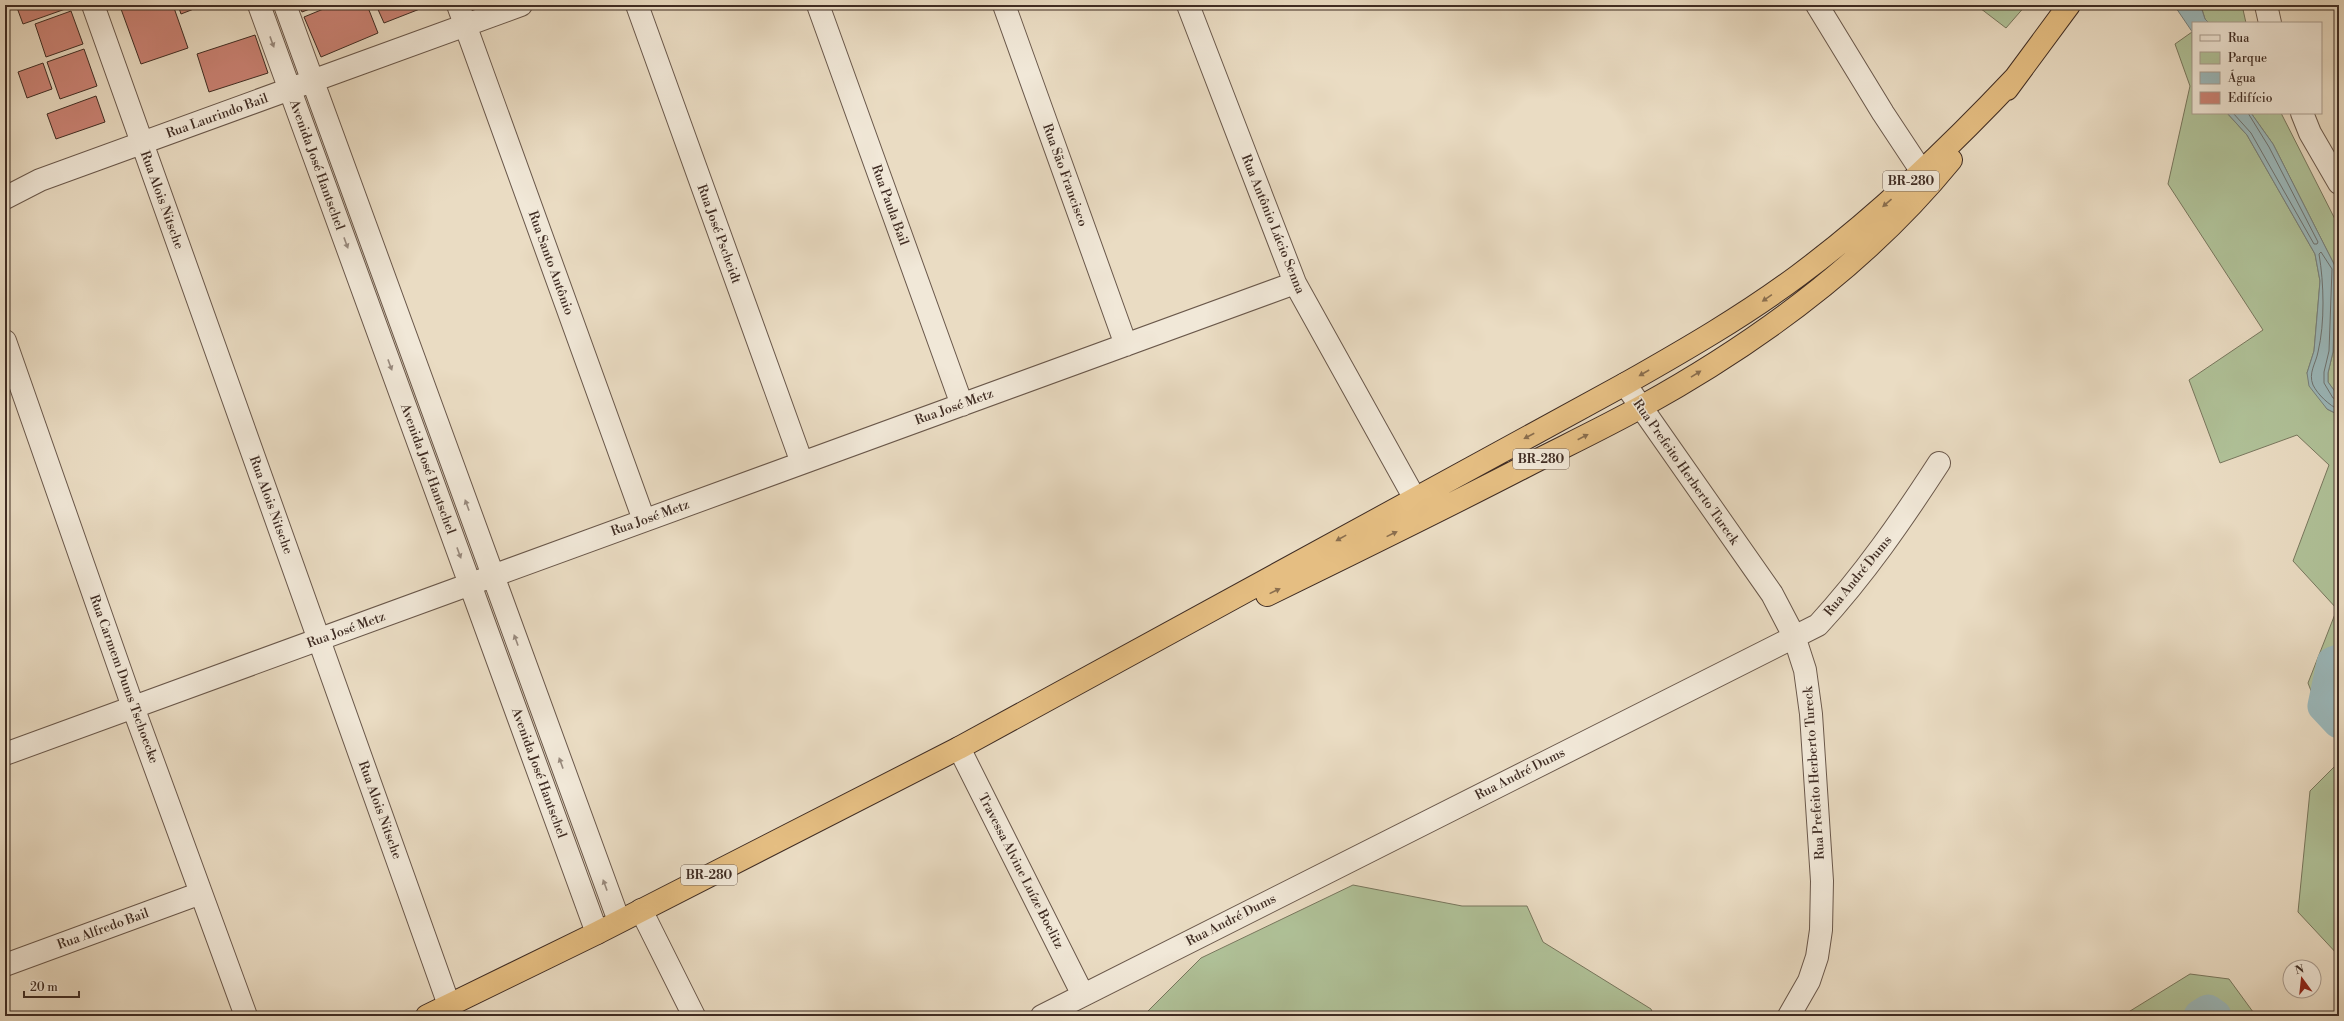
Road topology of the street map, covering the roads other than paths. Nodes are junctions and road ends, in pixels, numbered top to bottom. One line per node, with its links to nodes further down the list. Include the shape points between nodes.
1 (93, 5): 19 (street, Rua Alois Nitsche)
2 (259, 5): 17 (street, Avenida José Hantschel, one-way to 17)
3 (285, 5): 16 (street, Avenida José Hantschel)
4 (458, 5): 14 (street, Rua Santo Antônio)
5 (521, 5): 14 (street, Rua Laurindo Bail)
6 (637, 5): 29 (street, Rua José Pscheidt)
7 (818, 5): 27 (street, Rua Paula Bail)
8 (1004, 5): 25 (street, Rua São Francisco)
9 (1188, 5): 23 (street, Rua Antônio Lúcio Senna)
10 (1817, 5): 20 (street)
11 (2069, 5): 15 (highway, BR-280)
12 (2266, 5): 13 (street)
13 (2270, 22)
14 (466, 25): 16 (street, Rua Laurindo Bail); 33 (street, Rua Santo Antônio)
15 (2015, 78): 20 (highway, BR-280); 28 (highway, BR-280, one-way to 15, via 1768,327 1835,277 1874,243 1926,190)
16 (313, 81): 17 (street, Rua Laurindo Bail); 34 (street, Avenida José Hantschel, one-way to 16)
17 (290, 90): 19 (street, Rua Laurindo Bail); 35 (street, Avenida José Hantschel, one-way to 35)
18 (2302, 114): 21 (street)
19 (142, 143): 22 (street, Rua Laurindo Bail, via 40,180); 37 (street, Rua Alois Nitsche)
20 (1922, 172): 26 (highway, BR-280, one-way to 26, via 1799,276 1721,328)
21 (2339, 183)
22 (5, 198)
23 (1295, 283): 25 (street, Rua José Metz); 31 (street, Rua Antônio Lúcio Senna)
24 (5, 341): 38 (street, Rua Carmem Dums Tschoecke)
25 (1126, 345): 27 (street, Rua José Metz)
26 (1625, 384): 28 (street, Rua Prefeito Herberto Tureck); 31 (highway, BR-280, one-way to 31)
27 (962, 404): 29 (street, Rua José Metz)
28 (1641, 407): 32 (highway, BR-280, one-way to 28); 36 (street, Rua Prefeito Herberto Tureck, via 1772,594)
29 (802, 463): 33 (street, Rua José Metz)
30 (1939, 463): 36 (street, Rua André Dums, via 1894,532 1842,599 1818,625)
31 (1416, 498): 32 (street, Rua Antônio Lúcio Senna); 39 (highway, BR-280, one-way to 39)
32 (1425, 518): 39 (highway, BR-280, one-way to 32)
33 (644, 520): 34 (street, Rua José Metz)
34 (493, 576): 35 (street, Rua José Metz); 44 (street, Avenida José Hantschel, one-way to 34)
35 (470, 584): 37 (street, Rua José Metz); 45 (street, Avenida José Hantschel)
36 (1794, 636): 47 (street, Rua André Dums); 53 (street, Rua Prefeito Herberto Tureck, via 1809,690 1822,909 1817,957 1809,980)
37 (319, 640): 38 (street, Rua José Metz); 48 (street, Rua Alois Nitsche)
38 (134, 707): 41 (street, Rua José Metz); 42 (street, Rua Carmem Dums Tschoecke)
39 (989, 732): 40 (highway, BR-280)
40 (959, 748): 43 (highway, BR-280); 47 (street, Travessa Alvine Luíze Boelitz)
41 (5, 754)
42 (201, 893): 46 (street, Rua Alfredo Bail); 49 (street, Rua Carmem Dums Tschoecke)
43 (641, 910): 44 (highway, BR-280); 51 (street)
44 (619, 921): 45 (highway, BR-280)
45 (597, 933): 48 (highway, BR-280)
46 (5, 965)
47 (1083, 995): 52 (street, Rua André Dums)
48 (449, 1005): 50 (highway, BR-280)
49 (246, 1016)
50 (428, 1016)
51 (694, 1016)
52 (1042, 1016)
53 (1789, 1016)

